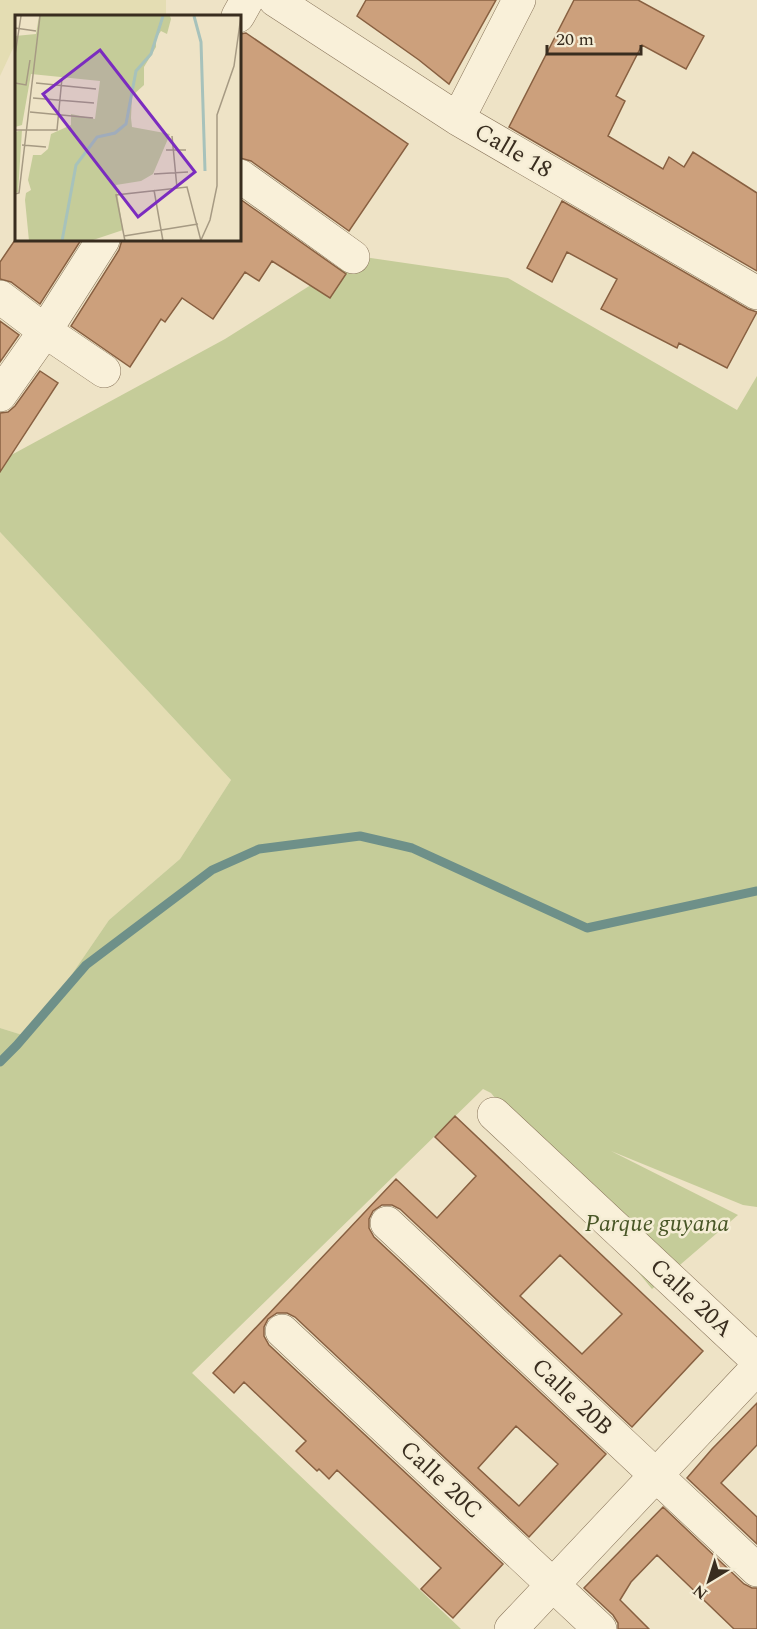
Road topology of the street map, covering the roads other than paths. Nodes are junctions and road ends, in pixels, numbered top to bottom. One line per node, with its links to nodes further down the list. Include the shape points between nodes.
1 (247, 0): 4 (street)
2 (275, 0): 5 (street, Calle 18)
3 (519, 0): 5 (street)
4 (239, 15)
5 (458, 119): 9 (street, Calle 18)
6 (242, 177): 8 (street)
7 (102, 242): 11 (street)
8 (353, 257)
9 (757, 293)
10 (0, 297): 11 (street)
11 (45, 331): 12 (street); 13 (street)
12 (104, 370)
13 (0, 396)
14 (494, 1114): 17 (street, Calle 20A)
15 (387, 1223): 19 (street, Calle 20B)
16 (282, 1331): 21 (street, Calle 20C)
17 (757, 1360)
18 (757, 1368): 19 (street)
19 (656, 1475): 20 (street, Calle 20B); 21 (street)
20 (757, 1570)
21 (553, 1585): 22 (street); 23 (street, Calle 20C)
22 (512, 1629)
23 (600, 1629)

